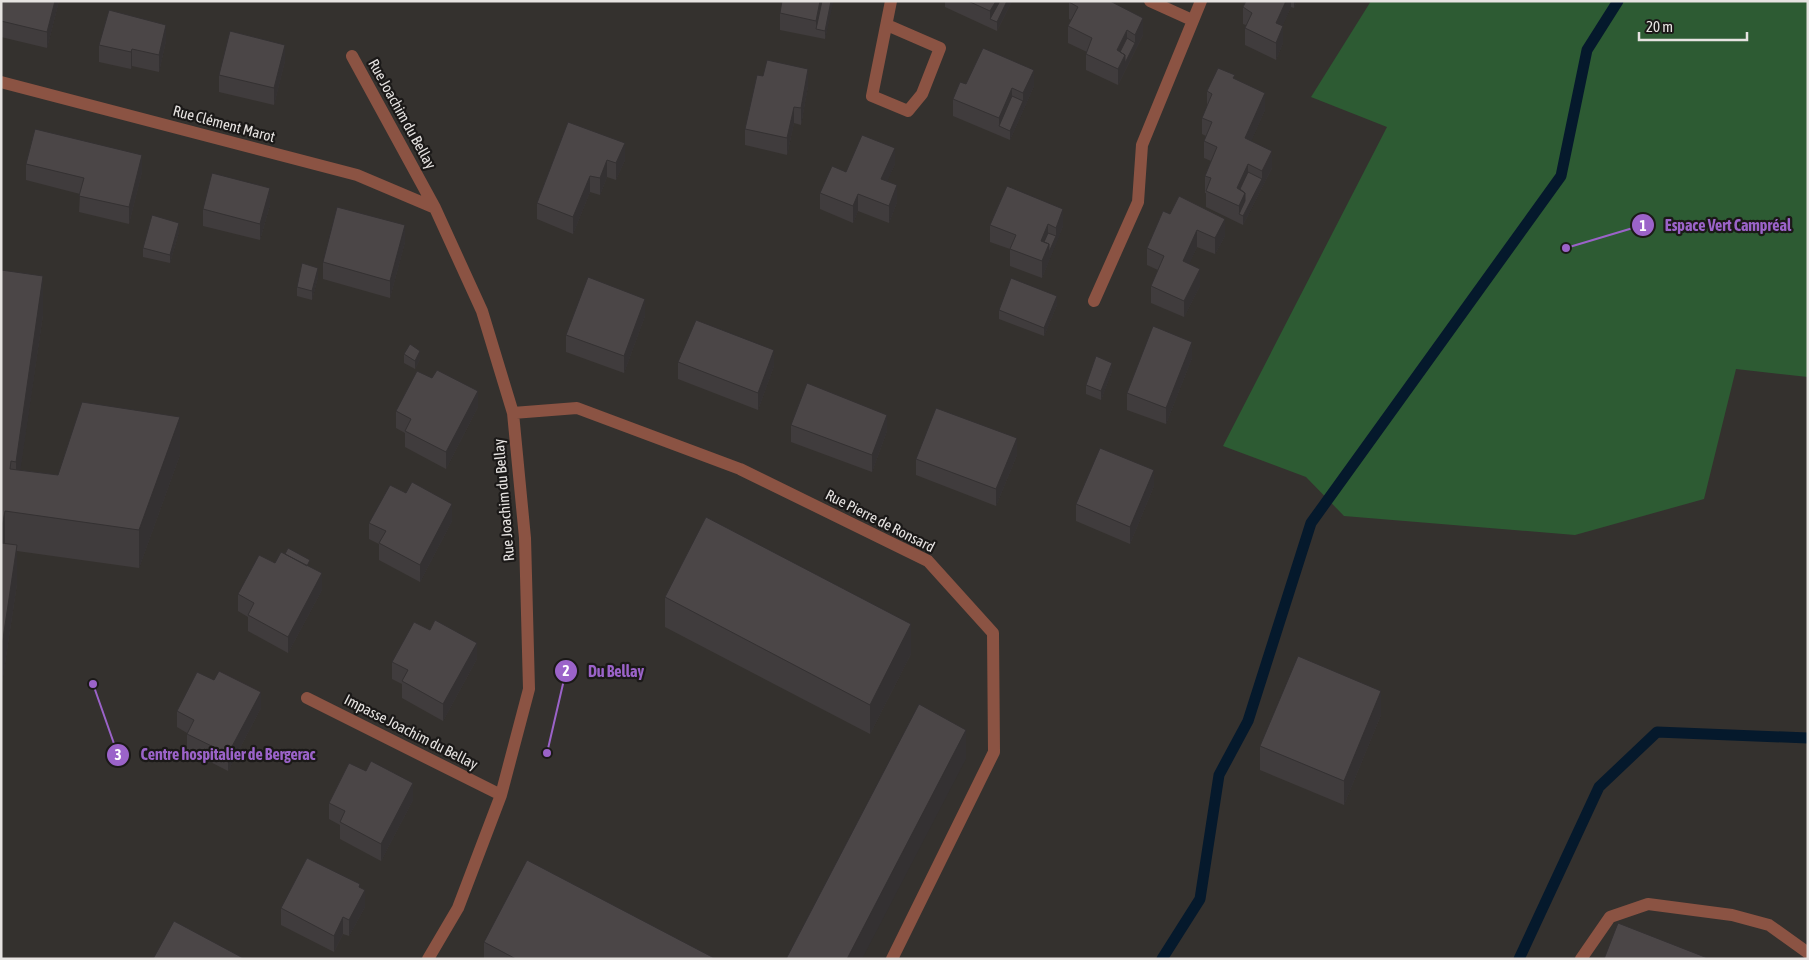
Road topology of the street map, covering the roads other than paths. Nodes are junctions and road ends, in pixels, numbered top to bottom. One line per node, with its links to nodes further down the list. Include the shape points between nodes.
1 (891, 1): 5 (street)
2 (1150, 1): 4 (street)
3 (1201, 1): 4 (street)
4 (1192, 20): 9 (street, via 1142,145 1138,202)
5 (887, 25): 5 (street, via 940,48 922,94 908,111 872,96)
6 (352, 56): 8 (street, Rue Joachim du Bellay)
7 (1, 82): 8 (street, Rue Clément Marot, via 357,175)
8 (435, 208): 10 (street, Rue Joachim du Bellay, via 482,311)
9 (1094, 301)
10 (513, 413): 12 (street, Rue Joachim du Bellay, via 525,538 528,689); 15 (street, Rue Pierre de Ronsard, via 577,408 740,470 928,561 993,634 994,752)
11 (307, 698): 12 (street, Impasse Joachim du Bellay)
12 (501, 795): 14 (street, Rue Joachim du Bellay, via 458,908)
13 (1808, 953): 16 (street, via 1769,925 1732,915 1648,904 1610,917)
14 (428, 959)
15 (892, 959)
16 (1581, 959)

